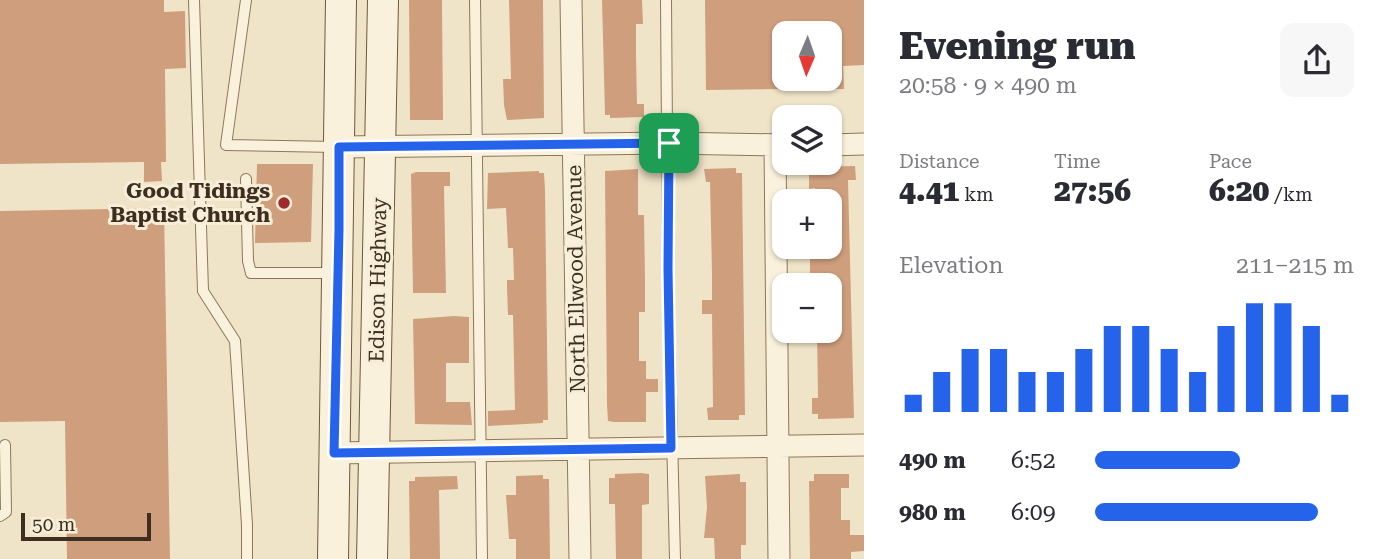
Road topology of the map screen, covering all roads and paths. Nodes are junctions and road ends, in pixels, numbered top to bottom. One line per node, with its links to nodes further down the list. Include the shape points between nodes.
1 (194, 0): 28 (lane, via 203,291 235,341)
2 (246, 0): 14 (lane, via 226,145)
3 (341, 0): 14 (main road, Edison Highway)
4 (383, 0): 15 (main road, Edison Highway)
5 (475, 0): 13 (lane)
6 (571, 0): 10 (street, North Ellwood Avenue)
7 (666, 0): 8 (lane)
8 (669, 143): 10 (street); 11 (street); 22 (lane)
9 (864, 144): 12 (street)
10 (575, 145): 13 (street); 23 (street, North Ellwood Avenue)
11 (772, 145)
12 (842, 145)
13 (477, 146): 15 (street); 24 (lane)
14 (339, 147): 15 (street); 18 (main road, Edison Highway)
15 (380, 147): 25 (main road, Edison Highway)
16 (779, 175): 21 (street)
17 (246, 179): 18 (lane, via 251,273)
18 (338, 273): 26 (main road, Edison Highway)
19 (5, 444): 27 (lane, via 6,512)
20 (864, 445): 21 (street)
21 (778, 446): 22 (street); 34 (street)
22 (671, 448): 23 (street); 33 (lane)
23 (578, 449): 24 (street); 32 (street, North Ellwood Avenue)
24 (479, 451): 25 (street); 31 (lane)
25 (374, 452): 26 (street); 30 (main road, Edison Highway)
26 (334, 453): 29 (main road, Edison Highway)
27 (0, 516)
28 (247, 559)
29 (333, 559)
30 (372, 559)
31 (482, 559)
32 (580, 559)
33 (675, 559)
34 (779, 559)

